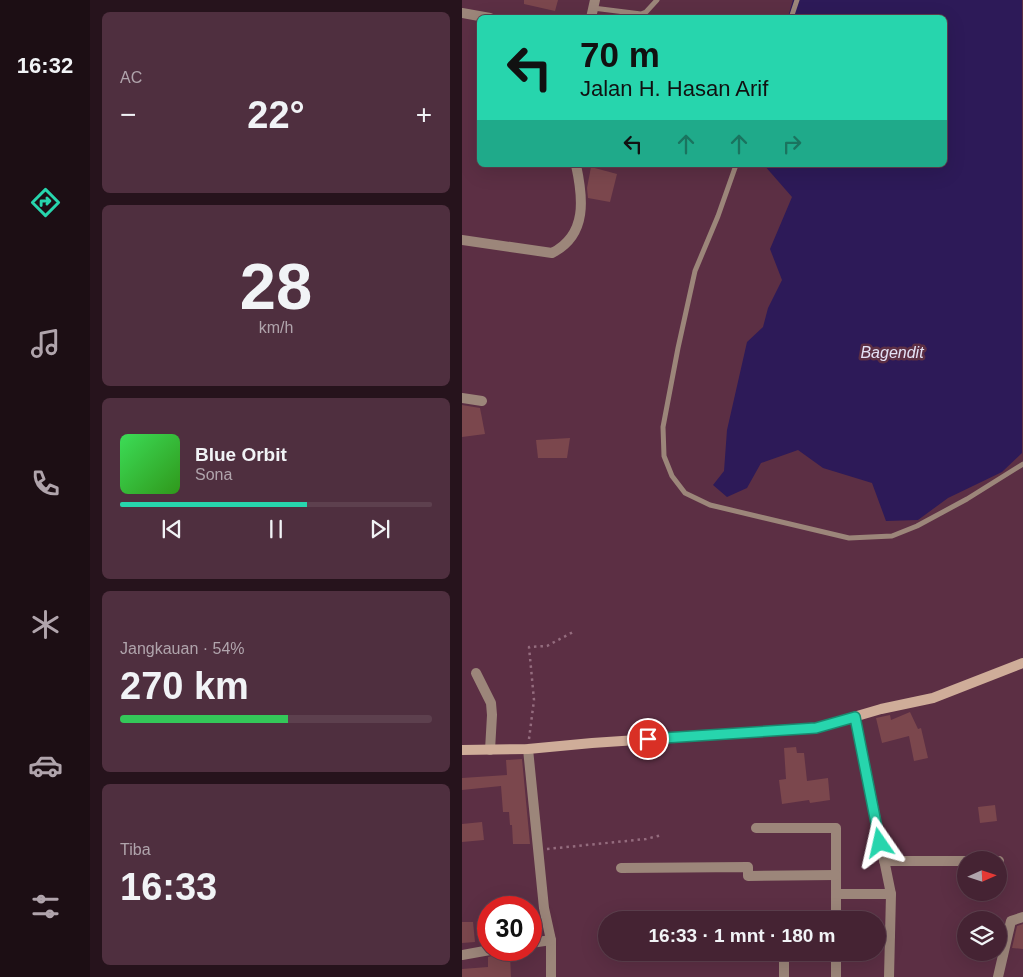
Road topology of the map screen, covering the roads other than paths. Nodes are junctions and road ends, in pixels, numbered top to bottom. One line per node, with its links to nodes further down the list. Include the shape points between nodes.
1 (657, 0): 3 (lane, via 641,14)
2 (797, 0): 5 (lane)
3 (593, 8)
4 (462, 13): 6 (street)
5 (792, 15)
6 (477, 16)
7 (576, 167): 9 (street, via 582,191 581,211 574,232 563,248 552,253)
8 (735, 167): 12 (lane, via 695,271 663,427 664,456 672,476 685,493 710,505 849,538 892,536 968,499)
9 (462, 240)
10 (462, 398): 11 (street)
11 (482, 401)
12 (1022, 464)
13 (1022, 663): 15 (main road, via 933,698)
14 (476, 673): 17 (street, via 490,703)
15 (855, 717): 18 (main road, via 816,728); 20 (street)
16 (462, 750): 17 (main road)
17 (490, 750): 18 (main road)
18 (528, 750): 30 (street, via 544,908)
19 (756, 828): 23 (street, via 836,828)
20 (884, 861): 21 (street); 25 (street)
21 (957, 861)
22 (621, 868): 23 (street, via 748,867 748,876)
23 (836, 875): 24 (street)
24 (836, 894): 25 (street); 26 (street)
25 (891, 894): 29 (street)
26 (836, 911)
27 (1022, 917): 40 (street, via 1011,921)
28 (886, 936): 29 (street)
29 (890, 936): 39 (street)
30 (551, 940): 31 (street); 36 (street)
31 (542, 941)
32 (477, 952): 33 (street)
33 (462, 955)
34 (784, 961): 37 (street)
35 (836, 961): 38 (street)
36 (551, 977)
37 (784, 977)
38 (836, 977)
39 (889, 977)
40 (998, 977)

